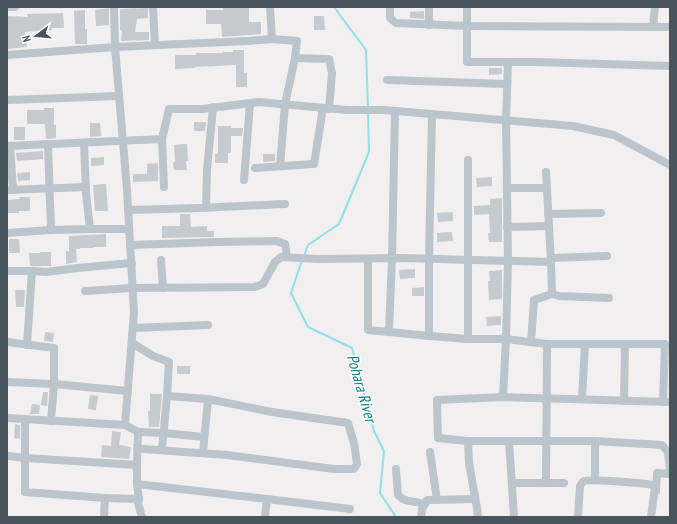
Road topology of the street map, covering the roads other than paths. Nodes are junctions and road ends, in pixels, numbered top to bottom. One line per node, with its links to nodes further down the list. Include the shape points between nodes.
1 (7, 7): 2 (street)
2 (15, 7)
3 (114, 7): 16 (street)
4 (153, 7): 15 (street)
5 (270, 7): 14 (street)
6 (390, 7): 10 (street, via 390,18 396,23)
7 (429, 7): 10 (street)
8 (467, 7): 11 (street)
9 (655, 7): 12 (street)
10 (429, 25): 11 (street)
11 (467, 26): 12 (street); 19 (street, via 467,62)
12 (653, 27): 13 (street)
13 (670, 27)
14 (272, 39): 15 (street); 18 (street, via 297,41)
15 (155, 45): 16 (street)
16 (115, 47): 17 (street); 23 (street)
17 (7, 55)
18 (295, 58): 26 (street); 28 (street, via 329,59 332,73)
19 (508, 62): 20 (street); 22 (street)
20 (670, 66)
21 (387, 80): 22 (street)
22 (507, 84): 31 (street)
23 (119, 96): 24 (street); 33 (street)
24 (7, 100)
25 (250, 103): 26 (street); 27 (street); 42 (street)
26 (285, 104): 28 (street); 39 (street)
27 (213, 107): 32 (street, via 169,109); 50 (street)
28 (326, 108): 29 (street); 39 (street, via 314,164)
29 (395, 111): 30 (street); 63 (street)
30 (432, 114): 31 (street); 65 (street)
31 (506, 120): 38 (street, via 573,126 614,135); 46 (street)
32 (162, 139): 33 (street); 44 (street)
33 (123, 141): 34 (street); 51 (street)
34 (84, 143): 35 (street); 43 (street)
35 (48, 144): 36 (street); 45 (street)
36 (8, 146): 48 (street)
37 (468, 160): 67 (street)
38 (670, 165)
39 (280, 166): 40 (street)
40 (255, 168)
41 (546, 172): 47 (street)
42 (244, 180)
43 (86, 186): 45 (street); 56 (street)
44 (164, 187)
45 (50, 188): 48 (street); 58 (street)
46 (507, 188): 47 (street); 55 (street)
47 (547, 188): 53 (street)
48 (10, 190)
49 (286, 204): 50 (street)
50 (206, 208): 51 (street)
51 (128, 210): 57 (street)
52 (602, 213): 53 (street)
53 (548, 214): 54 (street)
54 (549, 226): 55 (street); 68 (street)
55 (508, 227): 69 (street)
56 (90, 229): 57 (street); 58 (street)
57 (129, 229): 60 (street)
58 (51, 230): 59 (street)
59 (7, 233)
60 (130, 245): 62 (street, via 277,241 285,244); 70 (street)
61 (607, 256): 68 (street)
62 (289, 257): 64 (street); 74 (street, via 281,257 275,262 263,284 255,286)
63 (392, 258): 64 (street); 65 (street); 80 (street)
64 (368, 259): 80 (street, via 368,330)
65 (429, 259): 67 (street); 81 (street)
66 (162, 260): 74 (street)
67 (469, 260): 69 (street); 82 (street)
68 (551, 260): 69 (street); 76 (street)
69 (508, 261): 83 (street)
70 (132, 263): 71 (street, via 46,272); 73 (street)
71 (32, 270): 72 (street); 91 (street)
72 (7, 271)
73 (133, 288): 74 (street); 75 (street); 79 (street)
74 (163, 288)
75 (85, 291)
76 (552, 294): 77 (street); 85 (street, via 534,300)
77 (609, 298)
78 (208, 325): 79 (street)
79 (133, 328): 86 (street)
80 (389, 332): 81 (street)
81 (429, 336): 82 (street)
82 (468, 338): 83 (street)
83 (506, 339): 85 (street); 96 (street)
84 (7, 342): 91 (street)
85 (531, 342): 87 (street)
86 (132, 343): 94 (street); 95 (street, via 169,362)
87 (547, 344): 88 (street); 97 (street)
88 (585, 344): 89 (street); 99 (street)
89 (625, 344): 90 (street); 100 (street)
90 (668, 344): 101 (street)
91 (28, 345): 93 (street, via 54,348)
92 (7, 382): 93 (street)
93 (54, 384): 94 (street); 104 (street)
94 (128, 391): 105 (street)
95 (167, 396): 98 (street); 107 (street)
96 (503, 398): 97 (street); 109 (street, via 437,400 438,438)
97 (547, 398): 99 (street); 111 (street)
98 (208, 399): 108 (street); 116 (street, via 348,423 357,464 354,469 334,469)
99 (582, 399): 100 (street)
100 (624, 401): 101 (street)
101 (666, 402)
102 (7, 418): 103 (street)
103 (25, 420): 104 (street); 118 (street)
104 (51, 421): 105 (street)
105 (125, 425): 106 (street)
106 (138, 432): 107 (street); 113 (street)
107 (164, 433): 108 (street); 114 (street)
108 (204, 437): 116 (street)
109 (468, 441): 110 (street); 128 (street, via 469,464)
110 (509, 441): 111 (street); 126 (street)
111 (547, 441): 112 (street); 123 (street)
112 (595, 441): 121 (street, via 662,445 668,452); 122 (street)
113 (137, 450): 114 (street); 119 (street)
114 (162, 450): 116 (street)
115 (430, 452): 131 (street)
116 (203, 453)
117 (7, 456): 118 (street)
118 (26, 458): 119 (street); 127 (street, via 25,492)
119 (136, 465): 125 (street)
120 (396, 469): 132 (street, via 398,495 401,499)
121 (669, 474): 142 (street, via 656,475)
122 (595, 480): 140 (street, via 584,481 580,486); 141 (street, via 653,485 655,487)
123 (546, 483): 124 (street); 126 (street)
124 (564, 483)
125 (137, 484): 129 (street); 130 (street)
126 (512, 484): 139 (street)
127 (105, 498): 129 (street); 134 (street)
128 (476, 498): 131 (street); 138 (street)
129 (139, 499): 135 (street)
130 (267, 499): 133 (street); 136 (street)
131 (437, 500): 132 (street, via 427,500)
132 (425, 504): 137 (street)
133 (350, 509)
134 (104, 517)
135 (142, 517)
136 (265, 517)
137 (421, 517)
138 (478, 517)
139 (514, 517)
140 (578, 517)
141 (651, 517)
142 (655, 517)

